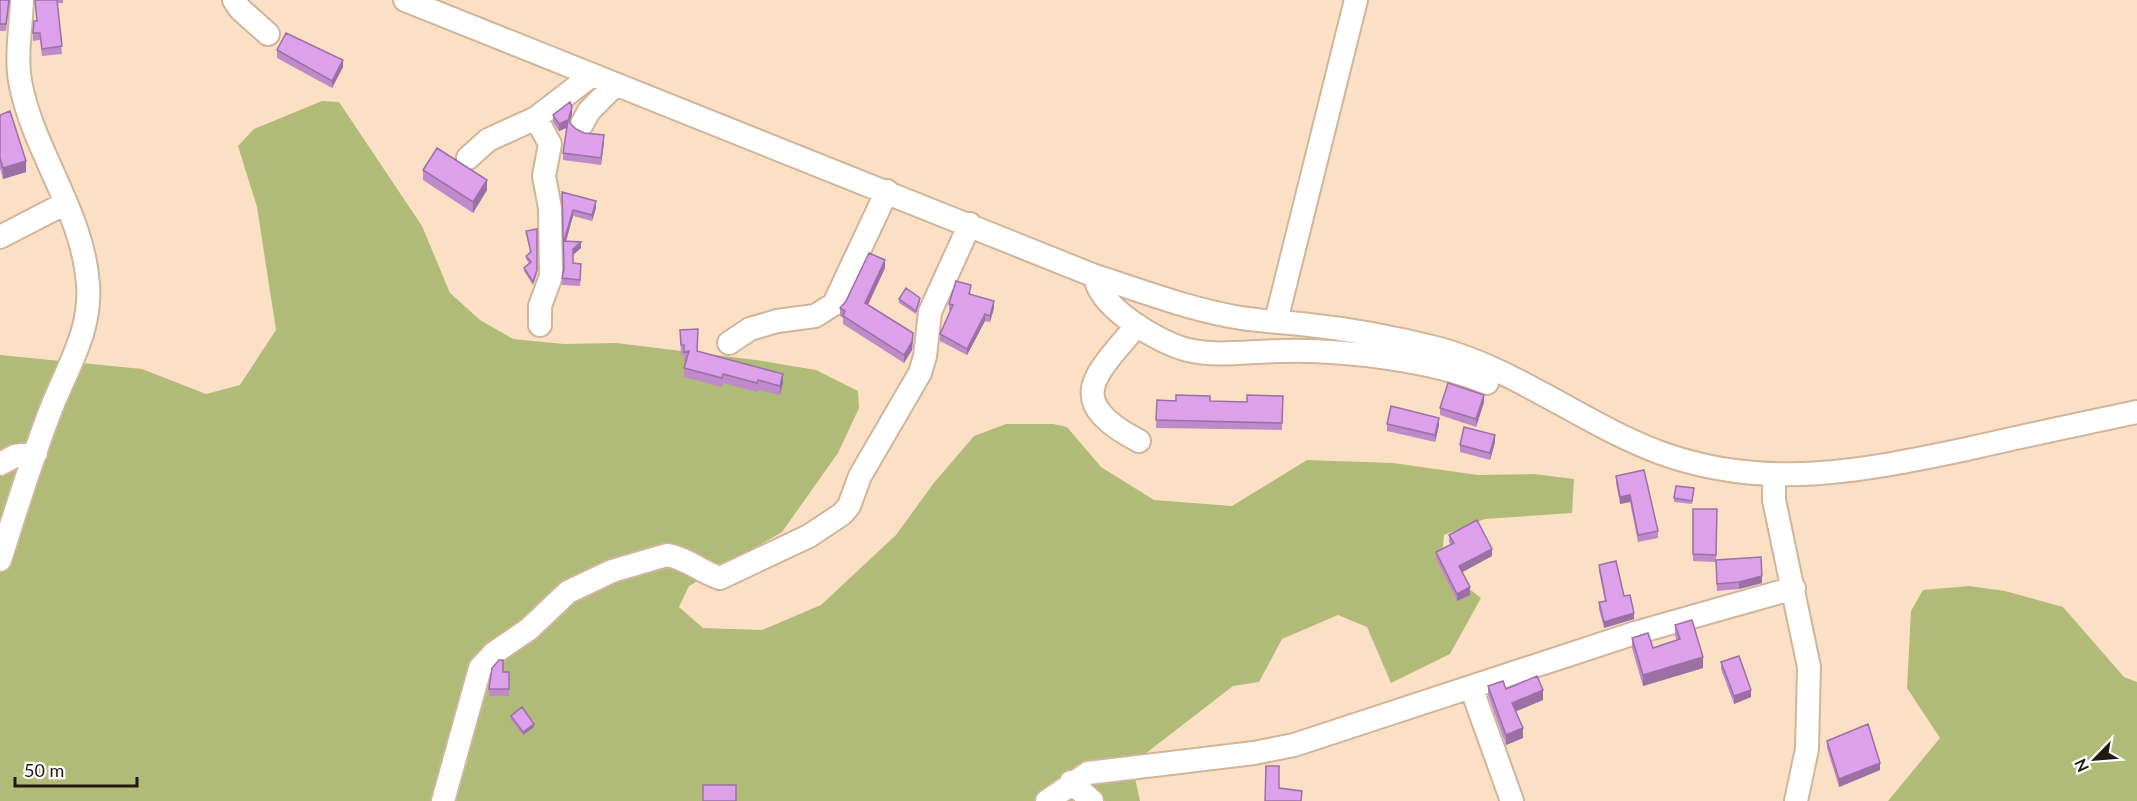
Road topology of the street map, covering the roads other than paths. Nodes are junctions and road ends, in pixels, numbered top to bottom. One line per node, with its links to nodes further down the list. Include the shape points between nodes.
1 (22, 0): 12 (street, via 18,72 21,89)
2 (234, 0): 5 (street)
3 (405, 0): 6 (street)
4 (1356, 0): 16 (street)
5 (268, 34)
6 (592, 75): 7 (street); 8 (street)
7 (615, 85): 9 (street, via 589,111); 11 (street)
8 (536, 118): 10 (street, via 488,140); 17 (street, via 550,144 544,176 550,208 551,276 540,306)
9 (582, 124)
10 (468, 158)
11 (887, 191): 13 (street); 19 (street, via 834,304 814,316 750,329)
12 (66, 203): 14 (street); 22 (street, via 85,261 89,285 86,315 80,345)
13 (970, 224): 15 (street); 31 (street, via 930,312 920,373 842,514 809,536 720,578 666,555 612,571 568,592 480,668)
14 (0, 237)
15 (1095, 276): 16 (street, via 1187,305 1241,318); 18 (street, via 1106,300)
16 (1276, 321): 24 (street, via 1374,333 1443,350 1550,397 1661,453 1727,470)
17 (540, 325)
18 (1137, 325): 21 (street, via 1098,373 1092,388 1104,417 1116,430); 25 (street, via 1187,350 1314,352 1466,374 1644,462)
19 (729, 343)
20 (2137, 412): 24 (street, via 1889,465 1819,475)
21 (1139, 441)
22 (36, 453): 23 (street, via 15,456); 26 (street)
23 (0, 464)
24 (1774, 476): 28 (street, via 1774,500)
25 (1745, 489)
26 (4, 529): 27 (street)
27 (0, 560)
28 (1794, 588): 29 (street, via 1668,623); 35 (street, via 1809,667 1810,705 1807,749)
29 (1471, 687): 30 (street, via 1294,745 1088,773); 34 (street)
30 (1071, 782): 32 (street); 33 (street)
31 (443, 801)
32 (1047, 801)
33 (1092, 801)
34 (1512, 801)
35 (1796, 801)

